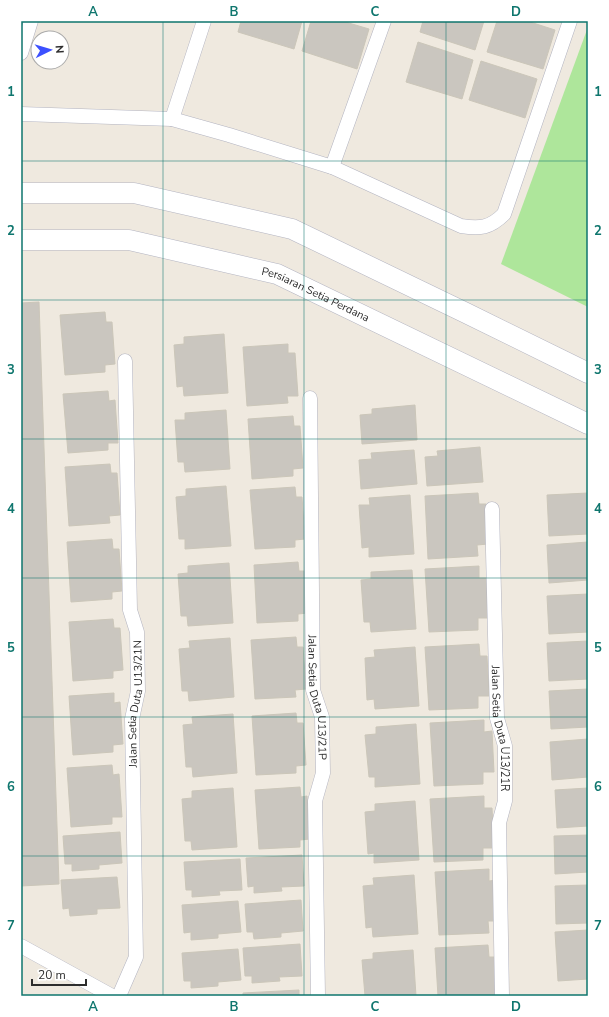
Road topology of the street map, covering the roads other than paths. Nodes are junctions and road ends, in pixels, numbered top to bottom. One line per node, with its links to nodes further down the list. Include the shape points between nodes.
1 (31, 21): 5 (street)
2 (204, 21): 7 (street)
3 (384, 21): 8 (street)
4 (570, 21): 8 (street, via 504,214 496,222 484,227 461,226)
5 (21, 53)
6 (21, 114): 7 (street)
7 (172, 119): 8 (street)
8 (332, 167)
9 (21, 193): 12 (main road, via 134,193 292,229)
10 (21, 240): 14 (main road, Persiaran Setia Perdana, via 129,240 277,274)
11 (125, 362): 18 (street, Jalan Setia Duta U13/21N, via 130,610 137,632 138,691 132,719 136,957)
12 (588, 373)
13 (310, 398): 19 (street, Jalan Setia Duta U13/21P, via 314,690 322,717 323,773 315,801)
14 (588, 424)
15 (492, 509): 20 (street, Jalan Setia Duta U13/21R, via 497,718 505,746 505,801 499,823)
16 (21, 946): 17 (street)
17 (112, 996)
18 (119, 996)
19 (318, 996)
20 (502, 996)

